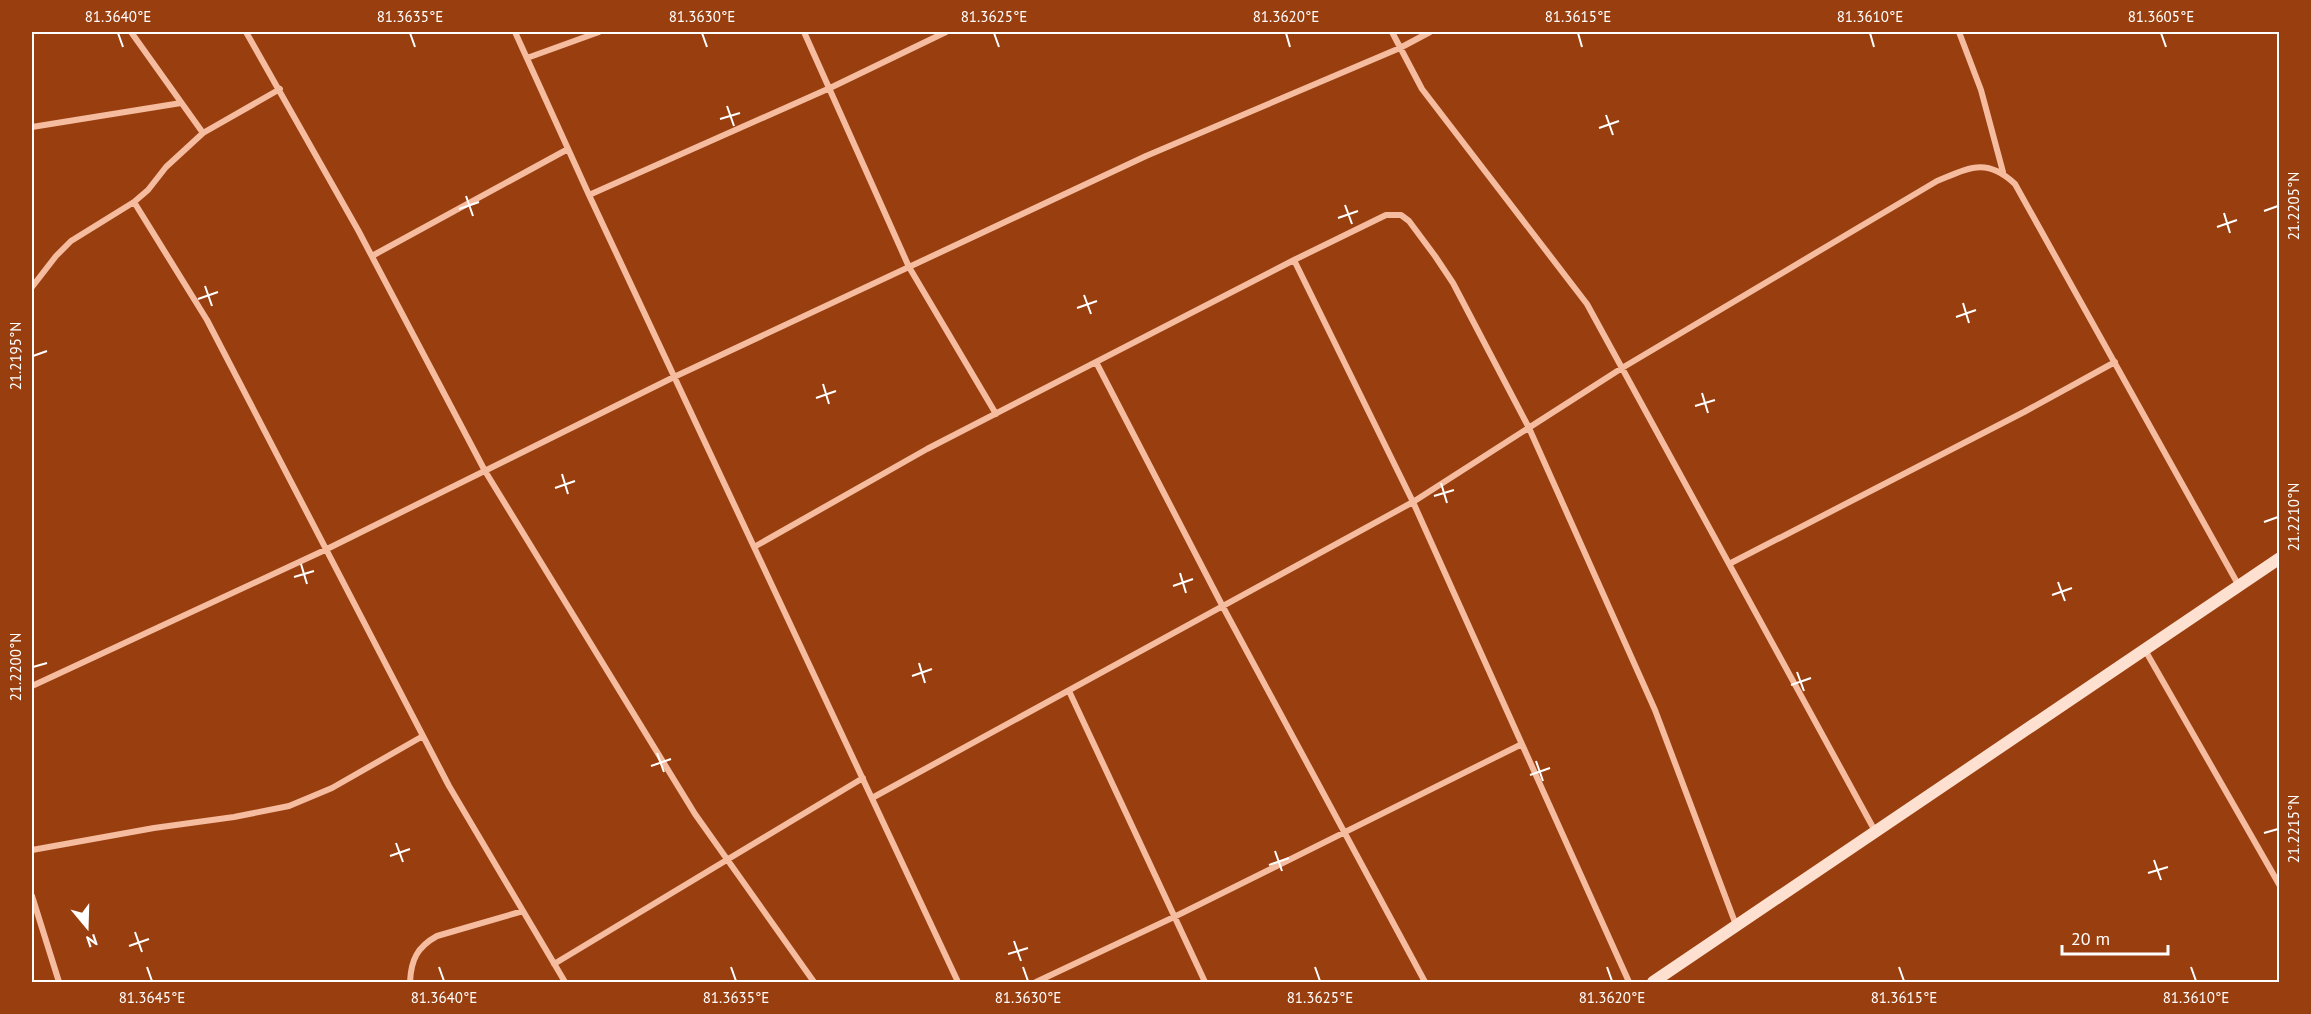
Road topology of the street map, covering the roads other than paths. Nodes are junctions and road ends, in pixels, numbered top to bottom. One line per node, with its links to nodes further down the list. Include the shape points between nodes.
1 (131, 32): 14 (street)
2 (246, 32): 13 (street)
3 (515, 32): 11 (street)
4 (599, 32): 11 (street)
5 (804, 32): 12 (street)
6 (946, 32): 12 (street)
7 (1392, 32): 10 (street)
8 (1430, 32): 10 (street)
9 (1959, 32): 18 (street, via 1981,90)
10 (1400, 48): 23 (street, via 1146,156); 27 (street, via 1422,89 1587,304)
11 (527, 58): 17 (street)
12 (830, 88): 19 (street); 23 (street)
13 (280, 89): 16 (street); 21 (street)
14 (181, 103): 15 (street); 16 (street)
15 (32, 127)
16 (203, 132): 20 (street)
17 (568, 149): 19 (street); 21 (street)
18 (2003, 172): 26 (street, via 2040,225); 27 (street, via 1976,167 1937,181)
19 (589, 195): 28 (street)
20 (134, 202): 24 (street, via 71,241); 34 (street, via 207,320)
21 (372, 256): 31 (street)
22 (1294, 260): 25 (street); 30 (street, via 1386,215 1401,215 1453,283); 32 (street)
23 (909, 267): 28 (street); 29 (street)
24 (32, 287)
25 (1096, 362): 29 (street); 38 (street)
26 (2115, 362): 36 (street); 37 (street)
27 (1622, 368): 30 (street); 36 (street)
28 (674, 377): 31 (street); 33 (street)
29 (996, 414): 33 (street)
30 (1528, 428): 32 (street); 54 (street, via 1655,710)
31 (485, 471): 34 (street); 49 (street, via 689,804)
32 (1413, 502): 38 (street); 43 (street)
33 (754, 547): 44 (street)
34 (326, 550): 40 (street); 42 (street)
35 (2280, 558): 37 (main road)
36 (1729, 564): 46 (street)
37 (2239, 586): 39 (main road)
38 (1223, 606): 41 (street); 47 (street)
39 (2145, 650): 46 (main road); 50 (street)
40 (32, 686)
41 (1069, 691): 45 (street); 53 (street)
42 (423, 736): 48 (street, via 332,788 289,806); 52 (street)
43 (1522, 744): 47 (street); 64 (street)
44 (862, 778): 45 (street); 49 (street)
45 (872, 798): 60 (street)
46 (1875, 832): 54 (main road)
47 (1345, 834): 53 (street); 63 (street)
48 (32, 850)
49 (728, 860): 55 (street); 59 (street)
50 (2280, 886)
51 (32, 896): 56 (street)
52 (523, 911): 55 (street); 57 (street, via 428,941 412,962)
53 (1174, 917): 61 (street); 62 (street)
54 (1736, 926): 65 (main road)
55 (554, 964): 58 (street)
56 (59, 982)
57 (410, 982)
58 (565, 982)
59 (814, 982)
60 (958, 982)
61 (1036, 982)
62 (1205, 982)
63 (1425, 982)
64 (1629, 982)
65 (1653, 982)

